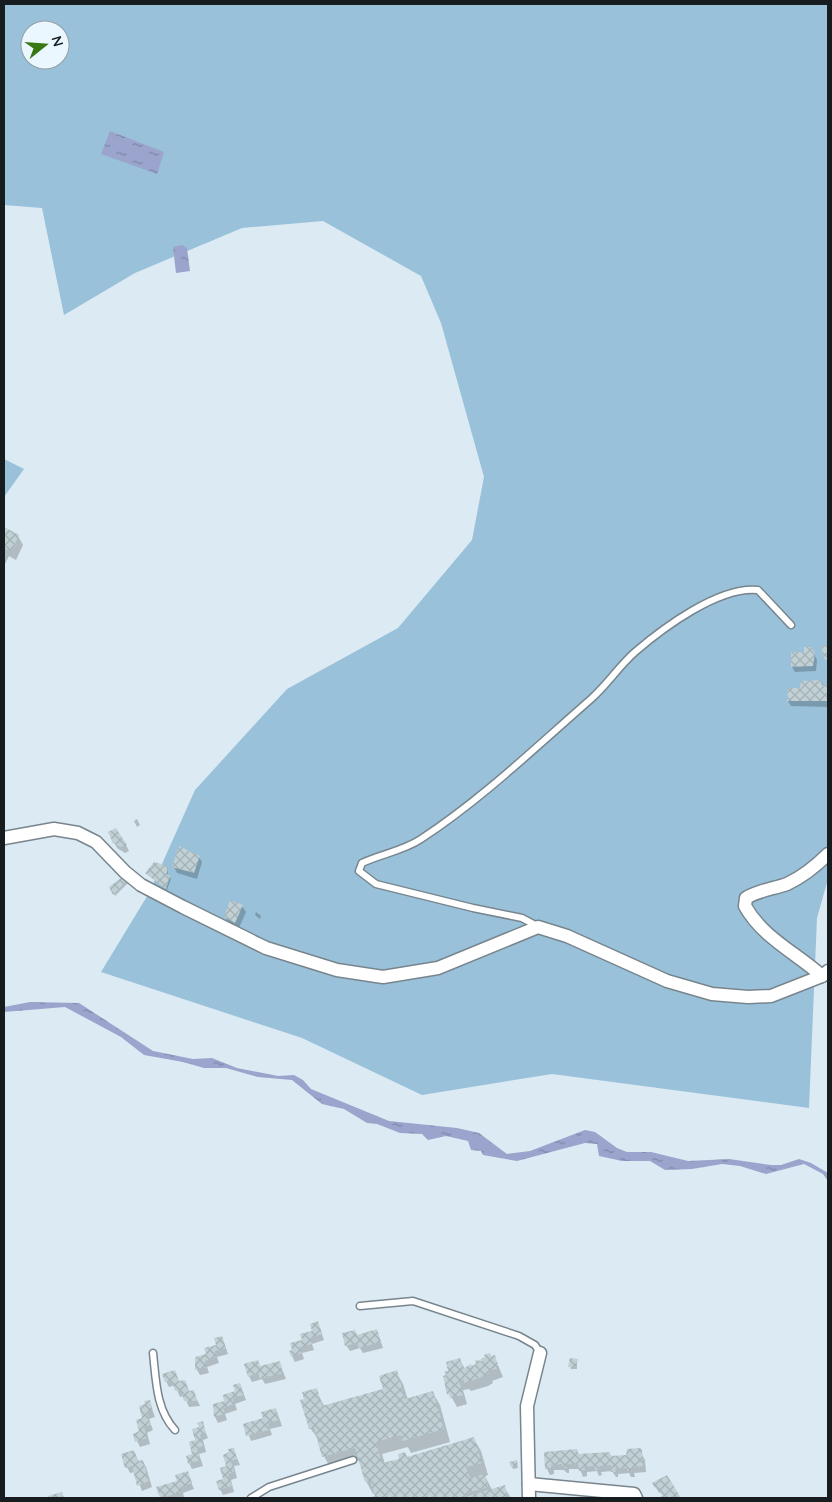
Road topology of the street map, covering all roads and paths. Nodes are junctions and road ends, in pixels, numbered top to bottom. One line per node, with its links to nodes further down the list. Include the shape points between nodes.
1 (791, 625): 4 (lane, via 758,590 746,589 716,598 635,652 586,703 483,792 420,840 362,863 359,872 376,884 522,918)
2 (4, 838): 4 (street, via 54,829 78,833 96,842 141,885 266,948 337,970 383,977 438,968)
3 (828, 854): 5 (street, via 786,884 746,898 744,906 763,931)
4 (538, 927): 5 (street, via 567,936 667,981 712,994 771,996)
5 (825, 973)
6 (360, 1306): 8 (lane, via 413,1301 519,1336 535,1345)
7 (153, 1353): 9 (lane, via 157,1392 166,1420)
8 (540, 1354): 11 (street, via 526,1406)
9 (175, 1430)
10 (352, 1460): 12 (lane, via 269,1487)
11 (529, 1484): 13 (street); 14 (street, via 634,1494)
12 (251, 1498)
13 (529, 1498)
14 (636, 1498)

